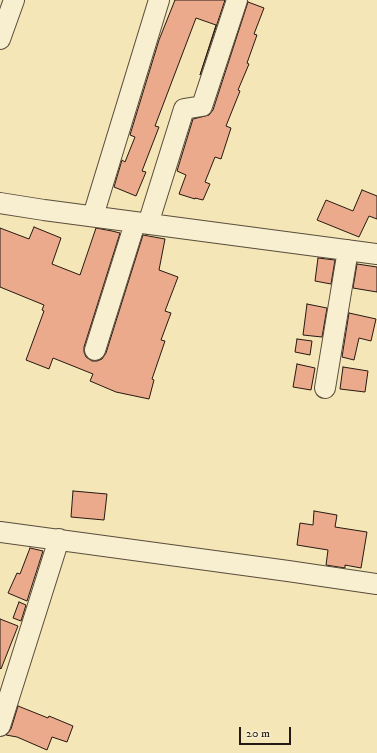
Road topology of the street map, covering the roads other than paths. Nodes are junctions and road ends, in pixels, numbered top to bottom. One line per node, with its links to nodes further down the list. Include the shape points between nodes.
1 (14, 0): 4 (street)
2 (159, 0): 6 (street)
3 (237, 0): 7 (street, via 202,106 184,109)
4 (0, 39)
5 (0, 203): 6 (street)
6 (92, 216): 7 (street)
7 (142, 223): 8 (street); 10 (street)
8 (348, 250): 9 (street); 11 (street)
9 (377, 254)
10 (95, 350)
11 (325, 388)
12 (0, 532): 13 (street)
13 (59, 539): 14 (street); 15 (street)
14 (377, 584)
15 (0, 726)

